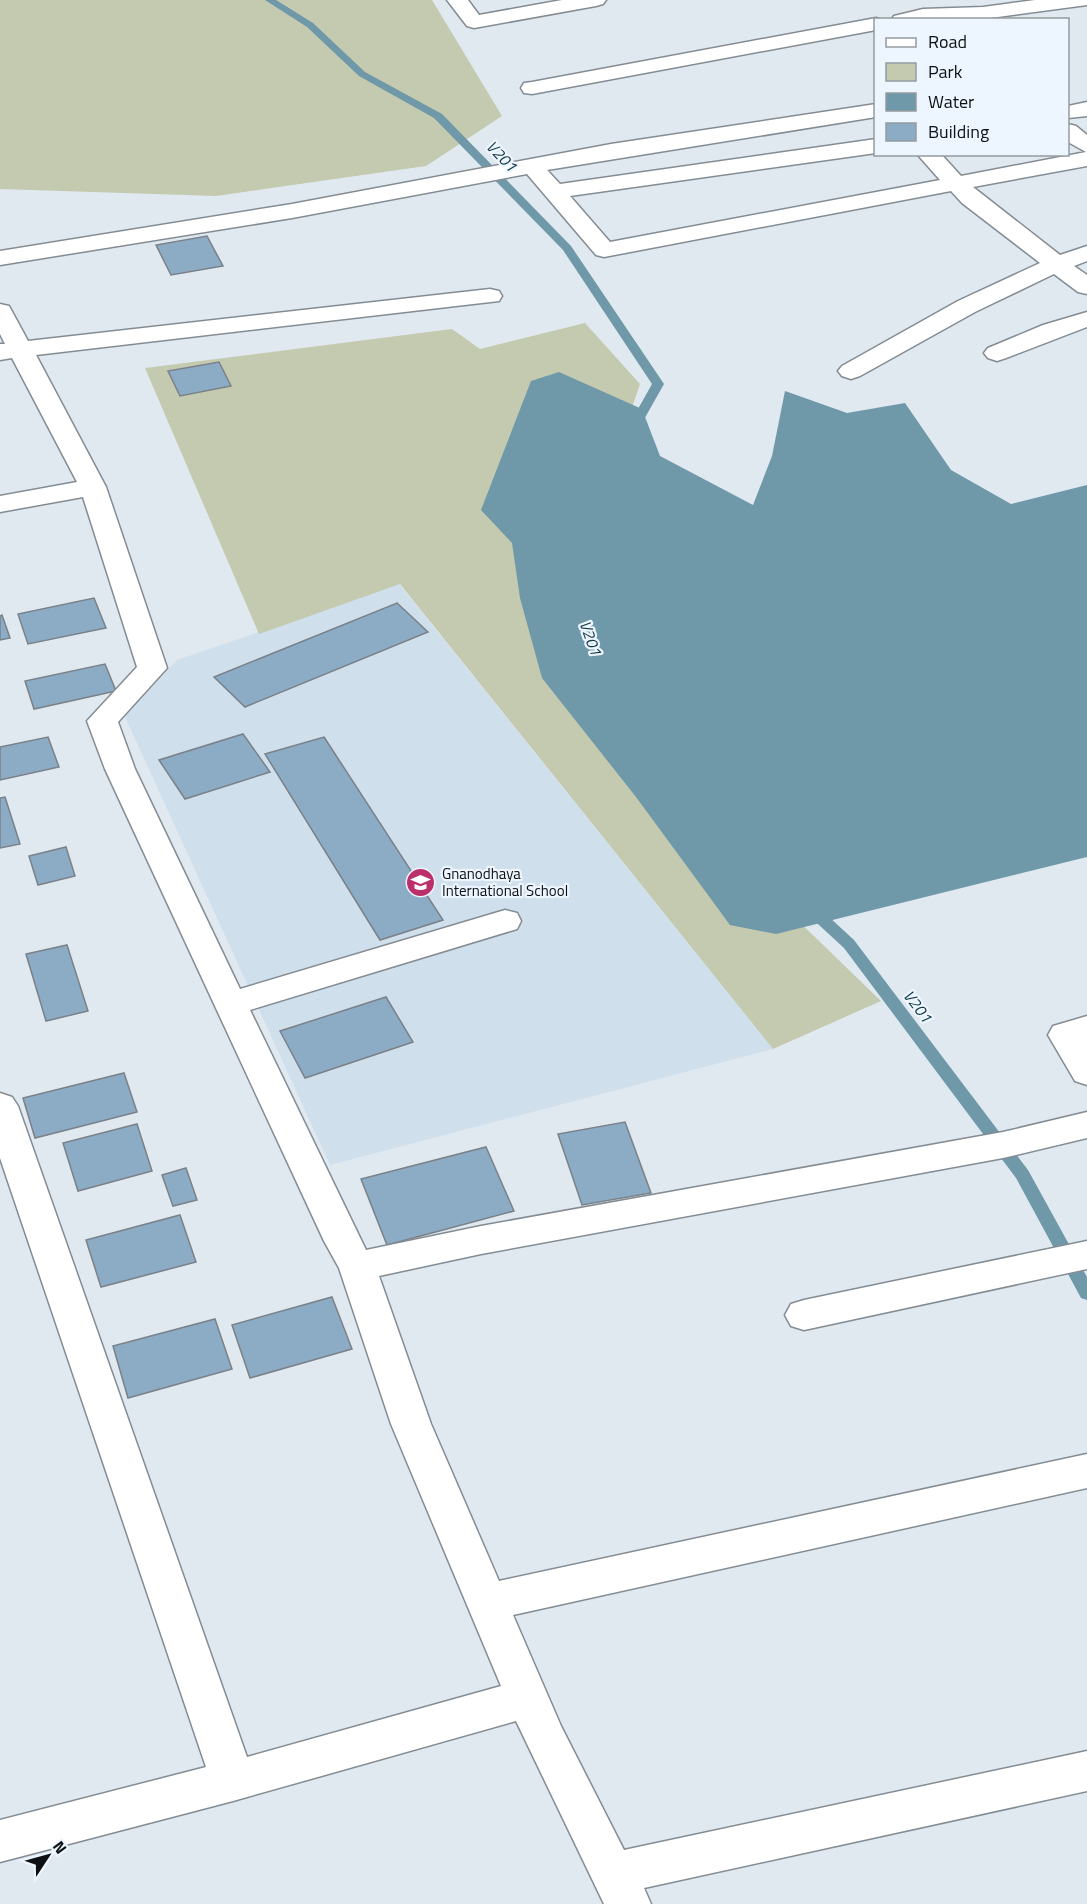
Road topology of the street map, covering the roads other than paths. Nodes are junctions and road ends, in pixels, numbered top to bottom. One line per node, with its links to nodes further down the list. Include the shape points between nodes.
1 (458, 0): 2 (street, via 474,22)
2 (596, 0)
3 (906, 0): 5 (street)
4 (1081, 0): 5 (street, via 983,14)
5 (926, 17)
6 (874, 24): 7 (street)
7 (532, 88)
8 (1087, 109): 10 (street)
9 (874, 110): 16 (street)
10 (1069, 112)
11 (1069, 132): 13 (street)
12 (874, 146): 18 (street)
13 (1087, 146)
14 (930, 156): 17 (street)
15 (1087, 159): 17 (street)
16 (533, 167): 18 (street); 20 (street)
17 (954, 182): 18 (street, via 604,250); 21 (street)
18 (553, 192)
19 (1087, 253): 21 (street)
20 (0, 258)
21 (1056, 264): 22 (street); 28 (street)
22 (1087, 287)
23 (490, 296): 26 (street)
24 (0, 311): 26 (street)
25 (1087, 319): 27 (street)
26 (9, 350): 29 (street)
27 (997, 353)
28 (851, 370)
29 (93, 487): 30 (street); 32 (street, via 152,669 102,721 120,769)
30 (0, 504)
31 (505, 921): 32 (street)
32 (230, 1004): 38 (street)
33 (1087, 1028): 34 (street, via 1065,1035)
34 (1087, 1072)
35 (0, 1106): 44 (street)
36 (1087, 1125): 38 (street, via 1003,1145)
37 (1087, 1256): 39 (street)
38 (357, 1266): 41 (street, via 411,1424)
39 (804, 1315)
40 (1087, 1471): 41 (street)
41 (488, 1602): 42 (street)
42 (529, 1698): 44 (street); 46 (street, via 544,1736)
43 (1087, 1771): 46 (street)
44 (233, 1781): 45 (street)
45 (0, 1841)
46 (622, 1889)

